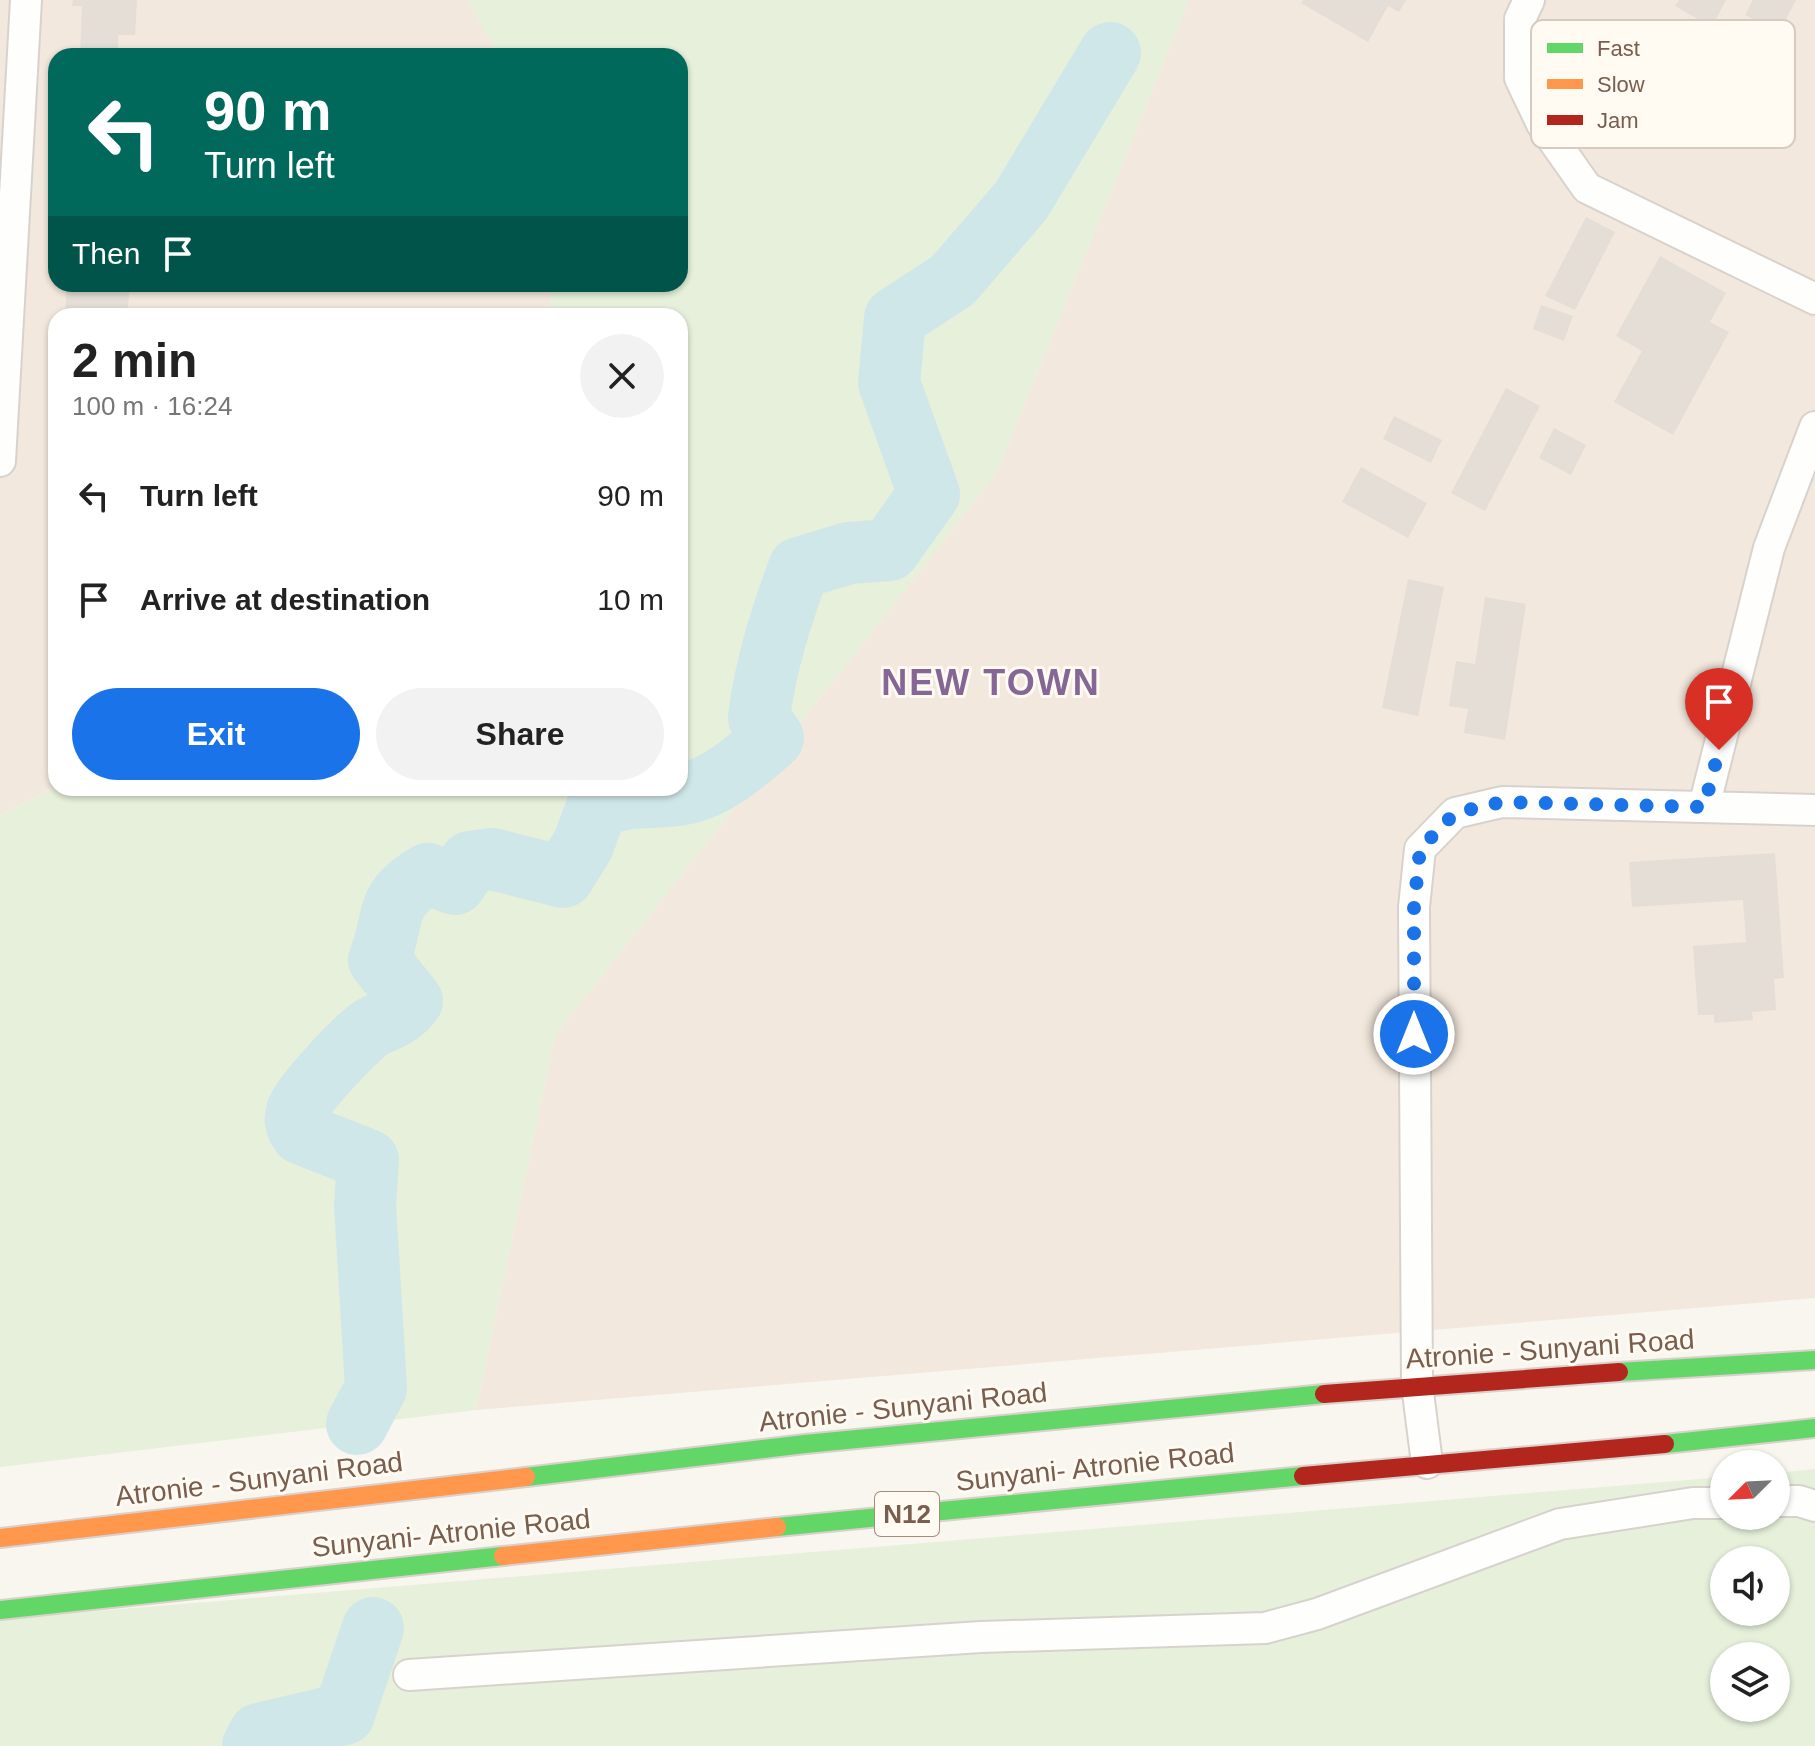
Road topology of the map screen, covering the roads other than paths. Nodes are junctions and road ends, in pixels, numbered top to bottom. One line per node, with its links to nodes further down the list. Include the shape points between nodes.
1 (26, 0): 7 (street)
2 (1529, 0): 3 (street, via 1520,19 1520,78)
3 (1531, 101)
4 (1559, 148): 5 (street, via 1587,188)
5 (1815, 299)
6 (1815, 427): 8 (street, via 1769,548)
7 (0, 461)
8 (1704, 807): 9 (street); 11 (street, via 1502,802 1455,813 1420,849 1414,907)
9 (1815, 810)
10 (1815, 1360): 11 (highway, Atronie - Sunyani Road)
11 (1417, 1385): 13 (street); 17 (highway, Atronie - Sunyani Road, via 805,1444)
12 (1815, 1428): 13 (highway, Sunyani- Atronie Road / N12, via 1594,1453)
13 (1427, 1463): 18 (highway, Sunyani- Atronie Road / N12)
14 (1790, 1501): 16 (street)
15 (1710, 1503): 19 (street, via 1560,1524 1317,1614 1265,1628 981,1637)
16 (1815, 1506)
17 (0, 1538)
18 (0, 1610)
19 (409, 1675)

